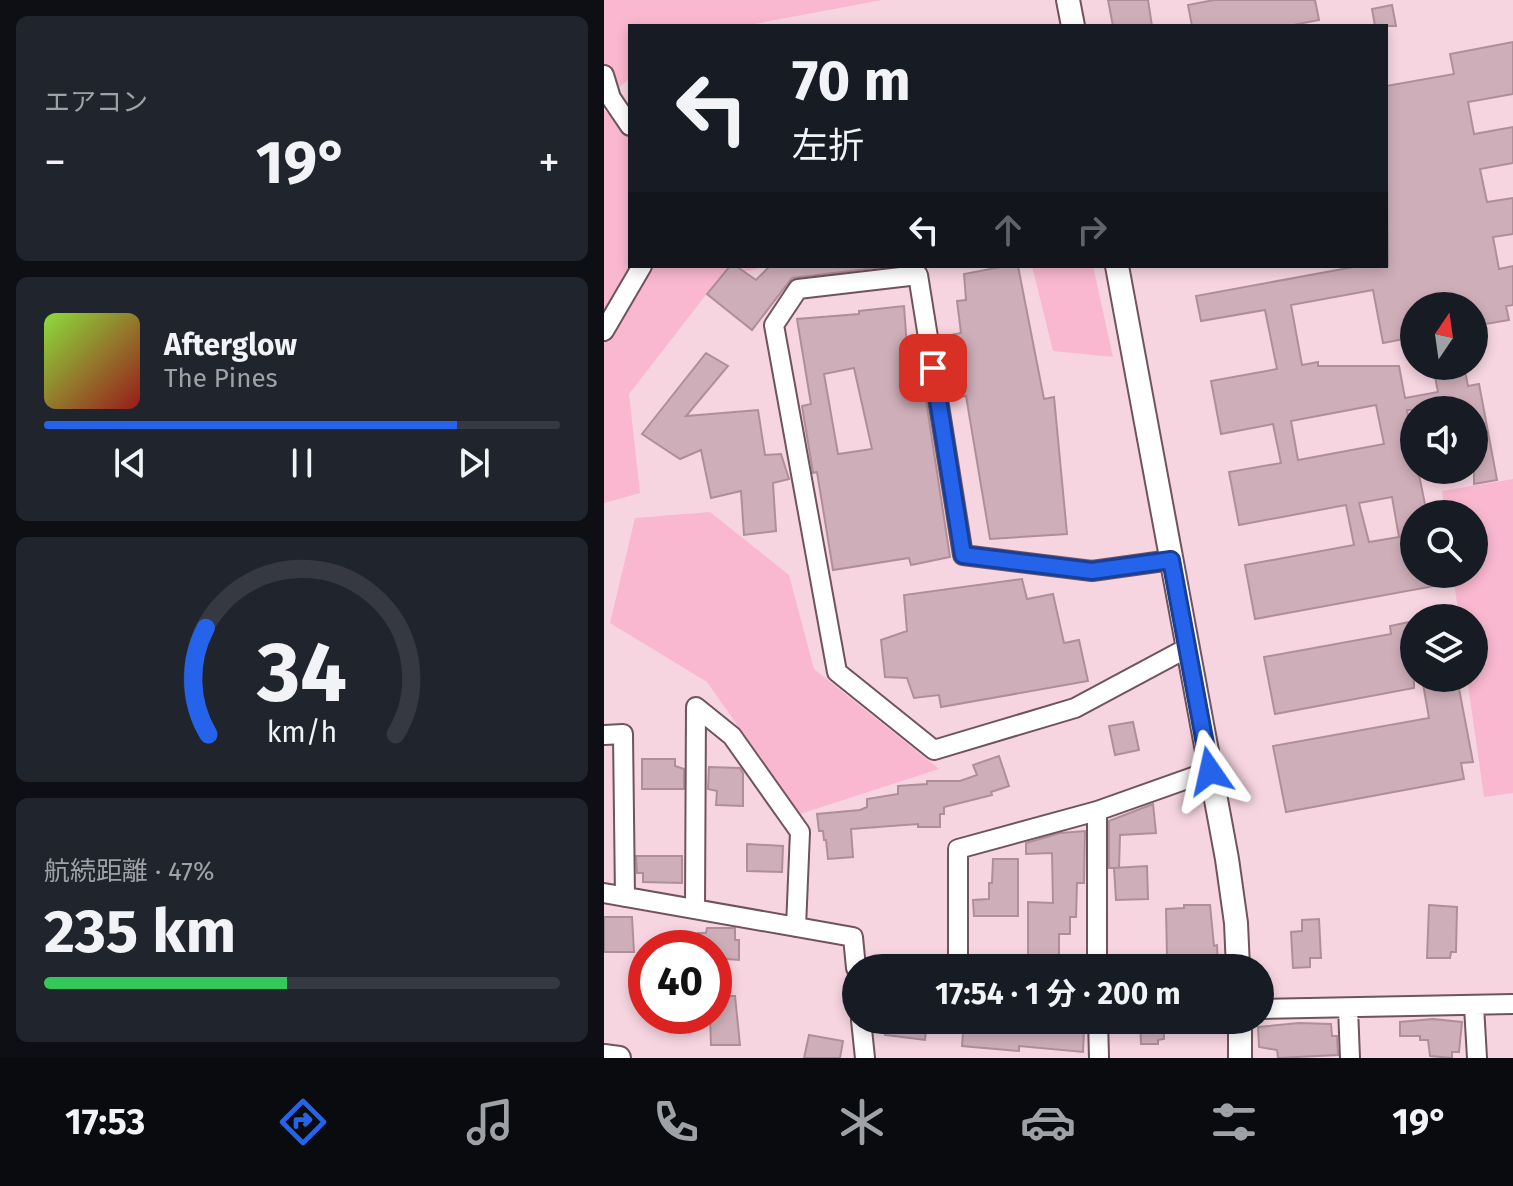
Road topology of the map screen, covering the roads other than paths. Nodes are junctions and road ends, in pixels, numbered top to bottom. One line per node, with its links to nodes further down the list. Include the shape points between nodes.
1 (1068, 0): 2 (street)
2 (1073, 24)
3 (604, 75): 4 (street, via 611,98)
4 (628, 123)
5 (641, 268): 7 (street)
6 (1117, 268): 8 (street)
7 (604, 331)
8 (1171, 560): 9 (street); 9 (street, via 1092,571 963,555 918,275 798,289 774,325 837,672 934,750 1075,708)
9 (1187, 648): 11 (street)
10 (604, 735): 14 (street, via 623,734)
11 (1210, 771): 12 (street); 20 (street)
12 (1097, 811): 18 (street, via 958,849); 19 (street)
13 (604, 893): 14 (street)
14 (625, 897): 15 (street)
15 (695, 909): 16 (street); 16 (street, via 696,707 732,736 800,832)
16 (796, 927): 17 (street, via 853,937)
17 (855, 954)
18 (958, 954)
19 (1097, 954)
20 (1237, 954)
21 (1513, 1004): 22 (street)
22 (1474, 1006): 23 (street); 34 (street)
23 (1348, 1008): 24 (street); 33 (street)
24 (1274, 1009)
25 (862, 1034): 30 (street)
26 (1098, 1034): 31 (street)
27 (1240, 1034): 32 (street)
28 (604, 1056): 29 (street)
29 (619, 1058)
30 (865, 1058)
31 (1099, 1058)
32 (1240, 1058)
33 (1350, 1058)
34 (1477, 1058)

